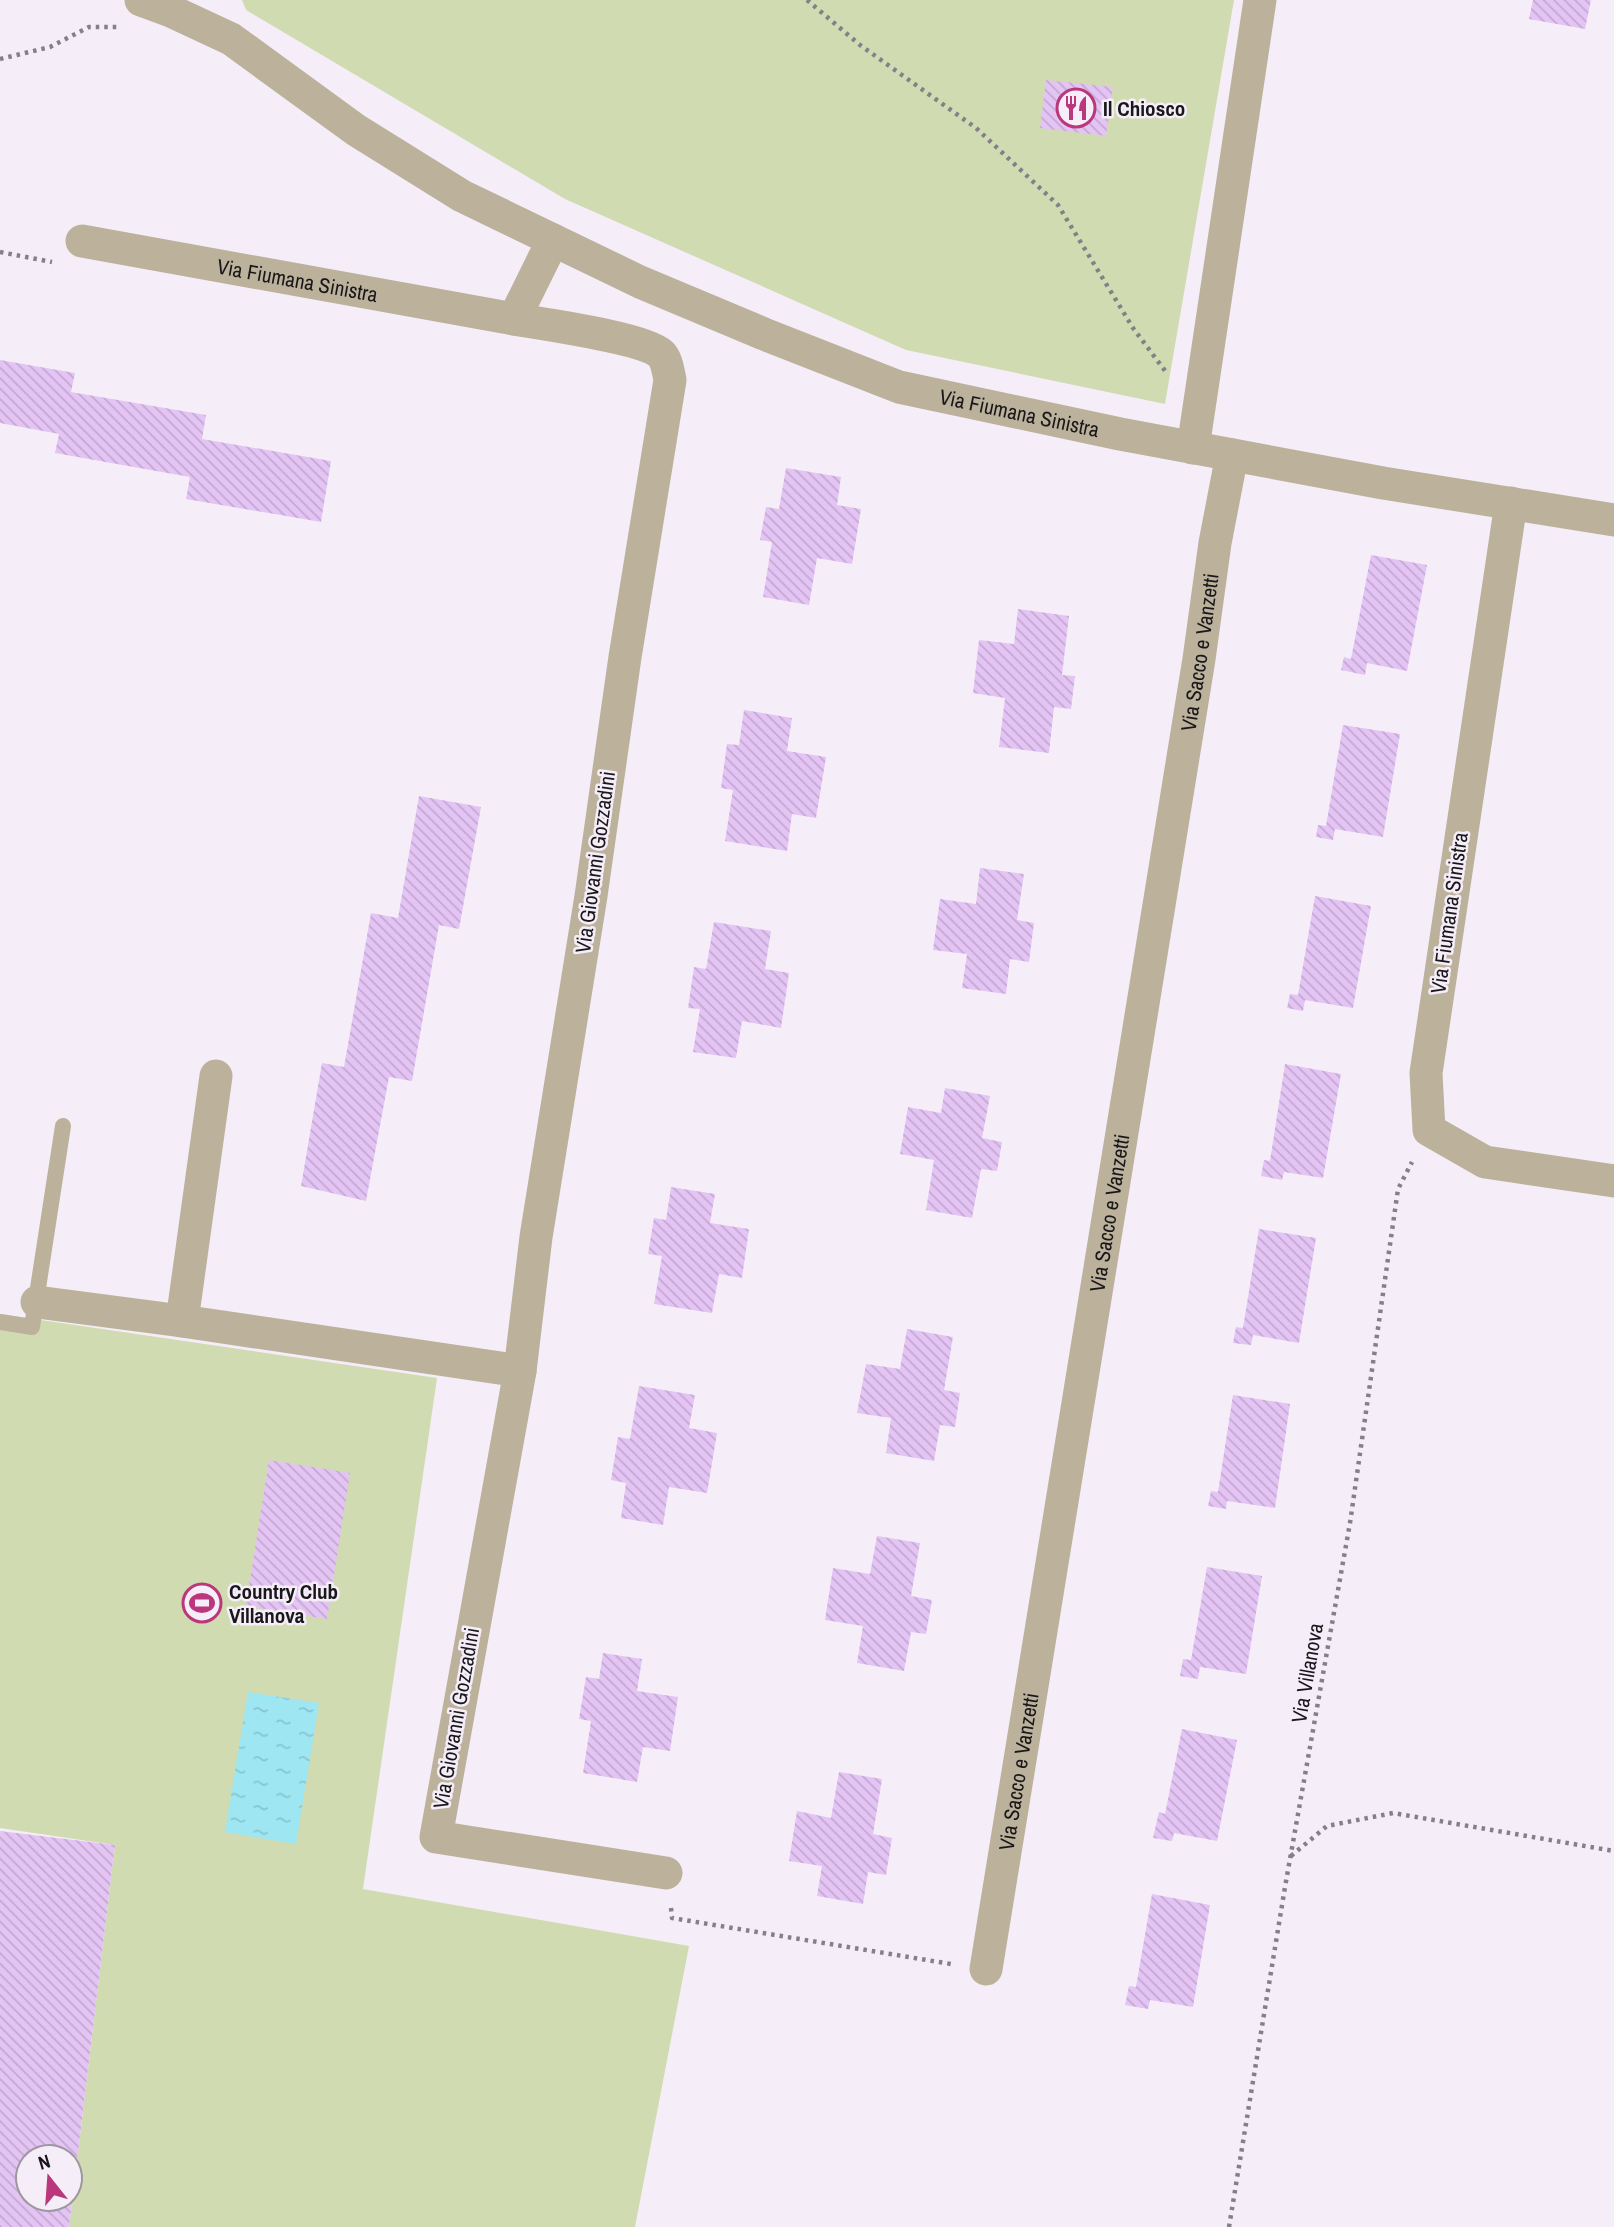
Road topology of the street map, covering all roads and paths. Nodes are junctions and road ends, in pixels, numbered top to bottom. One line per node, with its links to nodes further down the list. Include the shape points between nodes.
1 (204, 0): 5 (street, Via Fiumana Sinistra)
2 (807, 0): 11 (path, via 860,45 976,128 1058,205 1132,328)
3 (1260, 0): 11 (street)
4 (132, 13): 5 (street, Via Fiumana Sinistra, via 171,11); 6 (path, via 89,27 50,47)
5 (231, 39): 7 (street, Via Fiumana Sinistra, via 367,138 462,196)
6 (0, 59)
7 (553, 240): 9 (street); 12 (street, Via Fiumana Sinistra, via 653,287 899,387)
8 (82, 241): 9 (street, Via Fiumana Sinistra)
9 (514, 319): 10 (street, Via Fiumana Sinistra, via 642,343)
10 (662, 355): 23 (street, Via Giovanni Gozzadini, via 670,380 536,1237)
11 (1199, 404): 12 (street)
12 (1193, 448): 13 (street, Via Fiumana Sinistra)
13 (1232, 455): 14 (street, Via Fiumana Sinistra); 27 (street, Via Sacco e Vanzetti)
14 (1511, 503): 15 (street, Via Fiumana Sinistra); 18 (street, Via Fiumana Sinistra, via 1426,1073)
15 (1614, 520)
16 (216, 1076): 21 (street)
17 (63, 1126): 20 (lane)
18 (1429, 1130): 19 (street, via 1485,1162); 25 (path, Via Villanova, via 1398,1189 1350,1523)
19 (1614, 1181)
20 (37, 1302): 21 (street); 22 (lane, via 32,1327)
21 (182, 1321): 23 (street)
22 (0, 1322)
23 (520, 1371): 26 (street, Via Giovanni Gozzadini, via 436,1836)
24 (1614, 1851): 25 (path, via 1393,1813 1328,1826)
25 (1290, 1856): 28 (path, Via Villanova)
26 (666, 1873): 27 (path, via 672,1918)
27 (986, 1969)
28 (1228, 2227)

